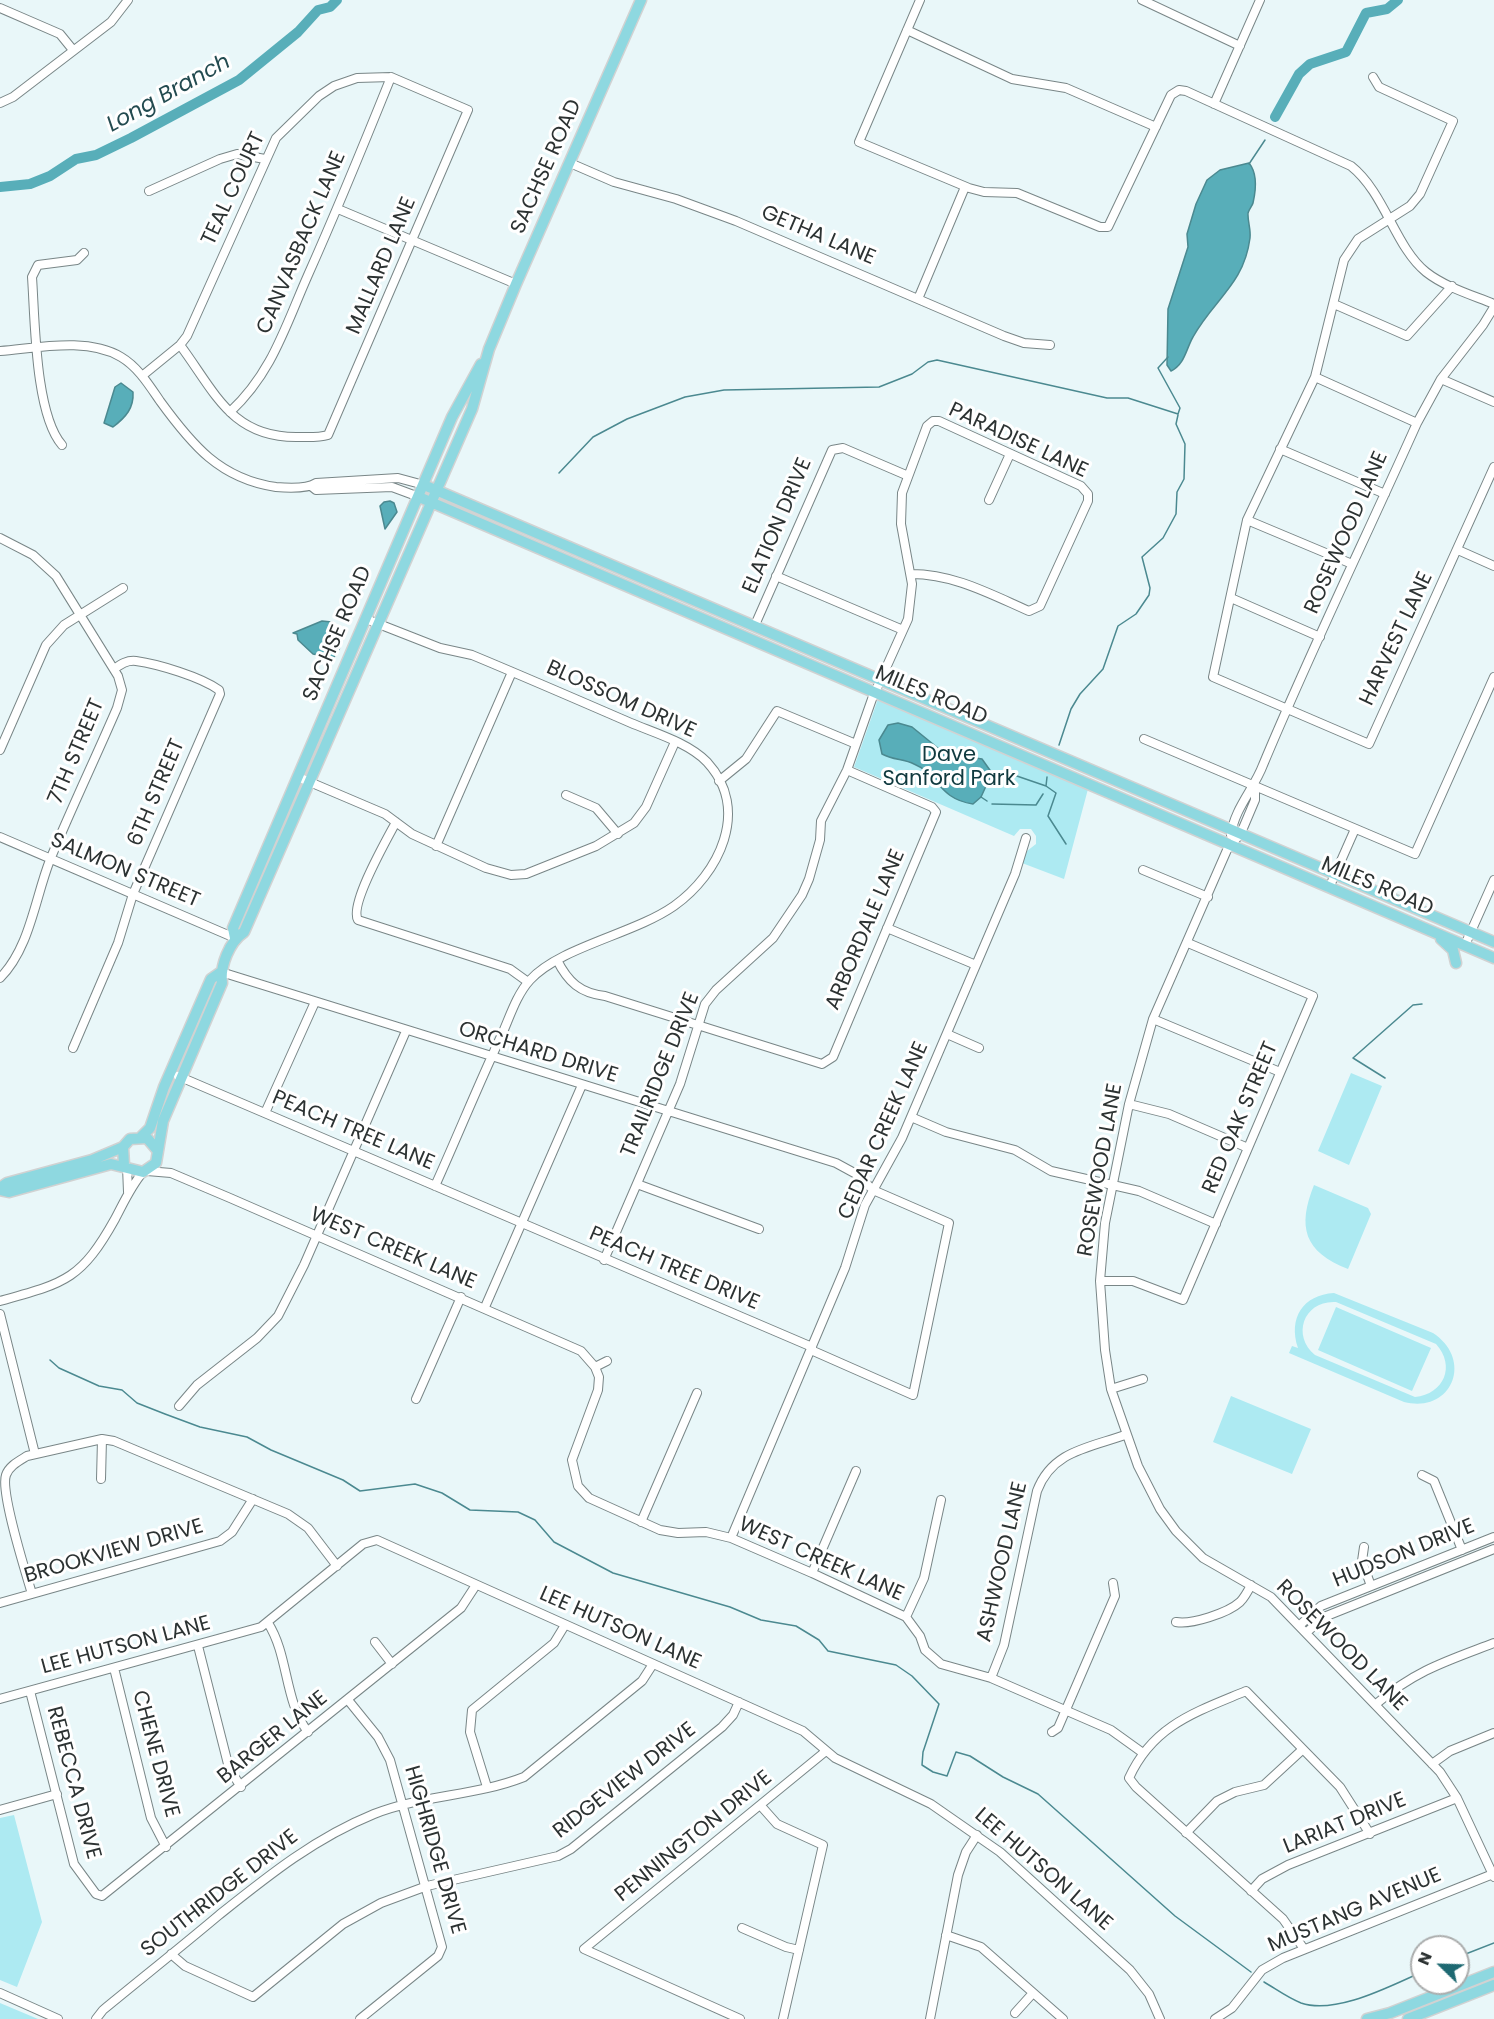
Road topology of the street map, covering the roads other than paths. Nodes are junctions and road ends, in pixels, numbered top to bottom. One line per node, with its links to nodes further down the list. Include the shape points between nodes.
1 (128, 0): 9 (street, via 111,22)
2 (641, 0): 17 (main road, SACHSE ROAD)
3 (920, 0): 7 (street)
4 (1142, 0): 8 (street)
5 (1260, 0): 8 (street)
6 (0, 8): 9 (street, via 60,34)
7 (907, 30): 15 (street, via 1012,79 1066,88); 18 (street, via 859,142)
8 (1240, 45): 13 (street)
9 (73, 50): 12 (street)
10 (391, 77): 14 (street, TEAL COURT); 16 (street, TEAL COURT, via 363,77 334,86 286,126); 20 (street, CANVASBACK LANE)
11 (1373, 77): 21 (street, via 1379,87 1452,121 1420,194 1410,206)
12 (0, 103)
13 (1214, 104): 15 (street, via 1179,90 1171,95); 21 (street, via 1351,166 1364,177)
14 (468, 110): 22 (street, MALLARD LANE)
15 (1156, 127): 18 (street, via 1108,227 1017,193 984,192)
16 (265, 159): 19 (street, via 237,154); 29 (street, TEAL COURT, via 198,316)
17 (570, 163): 24 (main road, SACHSE ROAD); 26 (street, GETHA LANE, via 614,182 736,221)
18 (965, 186): 26 (street)
19 (149, 191)
20 (338, 209): 22 (street); 38 (street, CANVASBACK LANE, via 268,366 250,393)
21 (1390, 218): 25 (street, via 1425,272); 27 (street, via 1358,239 1344,260)
22 (413, 240): 24 (street); 38 (street, MALLARD LANE, via 328,435 282,437 258,433)
23 (84, 253): 31 (street, via 77,260 38,265 33,270)
24 (516, 284): 32 (main road, SACHSE ROAD)
25 (1452, 286): 27 (street, via 1407,336); 28 (street)
26 (918, 299): 30 (street, GETHA LANE, via 1024,343)
27 (1334, 304): 35 (street)
28 (1494, 305): 36 (street, ROSEWOOD LANE, via 1483,326)
29 (180, 345): 34 (street, TEAL COURT); 38 (street)
30 (1050, 345)
31 (37, 348): 33 (street); 34 (street, via 103,349 122,358); 41 (street, via 53,434)
32 (489, 350): 46 (main road, SACHSE ROAD, via 452,417); 48 (main road, SACHSE ROAD, via 472,409)
33 (0, 351)
34 (142, 375): 47 (street, via 182,429 209,459 225,470 259,485)
35 (1315, 377): 40 (street); 42 (street)
36 (1440, 379): 37 (street); 40 (street, ROSEWOOD LANE)
37 (1494, 402)
38 (230, 412)
39 (933, 421): 43 (street, PARADISE LANE); 45 (street, TRAILRIDGE DRIVE, via 927,426)
40 (1417, 423): 49 (street, ROSEWOOD LANE)
41 (62, 445)
42 (1280, 449): 49 (street); 53 (street)
43 (1010, 454): 51 (street); 58 (street, PARADISE LANE, via 1081,486 1088,494 1040,606 1029,611 952,578)
44 (1494, 467): 55 (street, HARVEST LANE)
45 (906, 476): 58 (street, TRAILRIDGE DRIVE, via 901,524); 59 (street, ELATION DRIVE, via 843,448 832,450)
46 (424, 485): 47 (street, via 398,478); 48 (main road, MILES ROAD); 50 (main road, SACHSE ROAD)
47 (311, 486): 50 (street, via 316,490 393,487)
48 (435, 490): 52 (main road, SACHSE ROAD); 60 (main road, MILES ROAD)
49 (1385, 494): 56 (street, ROSEWOOD LANE)
50 (419, 497): 52 (main road, MILES ROAD); 65 (main road, SACHSE ROAD)
51 (989, 500)
52 (430, 502): 63 (main road, MILES ROAD); 66 (main road, SACHSE ROAD)
53 (1247, 520): 56 (street); 62 (street)
54 (0, 538): 64 (street, 7TH STREET, via 44,563)
55 (1458, 550): 57 (street); 75 (street, HARVEST LANE, via 1369,744)
56 (1352, 564): 69 (street, ROSEWOOD LANE)
57 (1494, 566)
58 (911, 574): 68 (street, TRAILRIDGE DRIVE, via 911,602)
59 (776, 576): 67 (street, ELATION DRIVE); 68 (street)
60 (664, 586): 63 (main road); 67 (main road, MILES ROAD)
61 (123, 588): 64 (street)
62 (1231, 598): 69 (street); 75 (street, via 1213,677)
63 (657, 600): 74 (main road, MILES ROAD)
64 (80, 615): 70 (street, 7TH STREET); 80 (street, via 64,625 46,645)
65 (366, 619): 66 (street, BLOSSOM DRIVE); 83 (main road, SACHSE ROAD)
66 (377, 624): 71 (street, BLOSSOM DRIVE, via 440,648 465,652); 85 (main road, SACHSE ROAD)
67 (756, 624): 73 (main road, MILES ROAD)
68 (903, 630): 73 (street, TRAILRIDGE DRIVE)
69 (1320, 637): 75 (street, ROSEWOOD LANE)
70 (114, 669): 96 (street, 7TH STREET, via 122,690 117,708); 101 (street, 6TH STREET, via 135,661 201,680 220,694)
71 (512, 672): 77 (street, BLOSSOM DRIVE); 95 (street)
72 (1494, 677): 89 (street, via 1414,854)
73 (882, 679): 74 (street, TRAILRIDGE DRIVE); 78 (main road, MILES ROAD)
74 (875, 693): 79 (street, TRAILRIDGE DRIVE); 81 (main road, MILES ROAD)
75 (1286, 710): 86 (street, ROSEWOOD LANE)
76 (1144, 739): 86 (street)
77 (675, 742): 84 (street, BLOSSOM DRIVE, via 699,756); 91 (street, via 646,807 634,823)
78 (1031, 742): 81 (main road); 90 (main road, MILES ROAD)
79 (856, 744): 82 (street, TRAILRIDGE DRIVE); 84 (street, via 777,711 746,759)
80 (0, 750)
81 (1024, 758): 94 (main road, MILES ROAD)
82 (847, 770): 103 (street, ARBORDALE LANE, via 936,812); 119 (street, TRAILRIDGE DRIVE, via 821,821 814,865 802,895 773,938 716,990 705,1004)
83 (298, 777): 85 (street); 106 (main road, SACHSE ROAD, via 233,928)
84 (719, 781): 111 (street, BLOSSOM DRIVE, via 728,814 726,830 713,868 698,886 652,920)
85 (309, 782): 88 (street); 106 (main road, SACHSE ROAD, via 244,932)
86 (1255, 786): 89 (street); 90 (street, ROSEWOOD LANE, via 1255,800)
87 (566, 795): 91 (street, via 596,808)
88 (396, 822): 95 (street); 116 (street, via 355,910 358,920 510,969)
89 (1355, 829): 98 (street)
90 (1236, 830): 94 (street, ROSEWOOD LANE); 98 (main road, MILES ROAD)
91 (618, 834): 95 (street, via 559,862 511,875)
92 (0, 837): 96 (street, SALMON STREET)
93 (1026, 838): 113 (street, CEDAR CREEK LANE)
94 (1230, 845): 100 (main road, MILES ROAD); 102 (street, ROSEWOOD LANE)
95 (436, 846)
96 (50, 859): 101 (street, SALMON STREET); 115 (street, 7TH STREET, via 27,931 11,965)
97 (1143, 870): 102 (street)
98 (1336, 873): 100 (street); 105 (main road, MILES ROAD)
99 (1494, 880): 105 (street)
100 (1329, 888): 104 (main road, MILES ROAD)
101 (134, 894): 106 (street, SALMON STREET); 122 (street, 6TH STREET)
102 (1208, 897): 108 (street, ROSEWOOD LANE)
103 (887, 928): 113 (street); 119 (street, ARBORDALE LANE, via 833,1057 822,1064)
104 (1428, 930): 109 (main road, MILES ROAD); 112 (main road, via 1448,944)
105 (1470, 932): 107 (main road, MILES ROAD); 109 (street)
106 (235, 938): 114 (main road, SACHSE ROAD)
107 (1494, 942)
108 (1188, 943): 118 (street, ROSEWOOD LANE); 125 (street, RED OAK STREET, via 1313,996)
109 (1465, 945): 110 (main road, MILES ROAD)
110 (1494, 958)
111 (557, 960): 116 (street, BLOSSOM DRIVE); 119 (street, via 566,979 592,994)
112 (1456, 963)
113 (976, 965): 121 (street, CEDAR CREEK LANE)
114 (221, 972): 117 (street, ORCHARD DRIVE); 126 (main road, SACHSE ROAD, via 211,979); 127 (main road, SACHSE ROAD, via 222,983)
115 (0, 978)
116 (528, 982): 124 (street, BLOSSOM DRIVE)
117 (315, 1002): 120 (street, ORCHARD DRIVE); 131 (street)
118 (1153, 1019): 125 (street); 129 (street, ROSEWOOD LANE)
119 (698, 1026): 130 (street, TRAILRIDGE DRIVE)
120 (406, 1031): 124 (street, ORCHARD DRIVE); 136 (street)
121 (947, 1034): 123 (street); 132 (street, CEDAR CREEK LANE)
122 (73, 1048)
123 (979, 1048)
124 (491, 1057): 128 (street, ORCHARD DRIVE); 143 (street, BLOSSOM DRIVE)
125 (1280, 1072): 135 (street, RED OAK STREET)
126 (170, 1073): 127 (street, PEACH TREE LANE); 133 (main road, SACHSE ROAD, via 150,1127)
127 (181, 1077): 131 (street, PEACH TREE LANE); 137 (main road, SACHSE ROAD, via 163,1121)
128 (582, 1085): 130 (street, ORCHARD DRIVE); 147 (street)
129 (1130, 1104): 135 (street, via 1169,1114); 142 (street, ROSEWOOD LANE)
130 (669, 1112): 141 (street, TRAILRIDGE DRIVE); 145 (street, ORCHARD DRIVE, via 836,1163 858,1175)
131 (265, 1113): 136 (street, PEACH TREE LANE)
132 (910, 1117): 142 (street, via 946,1132 1015,1150 1051,1171); 145 (street, CEDAR CREEK LANE)
133 (141, 1137): 134 (main road, via 130,1139); 137 (main road, via 152,1141)
134 (123, 1147): 138 (main road); 144 (main road, via 92,1160 7,1183)
135 (1248, 1148): 148 (street, RED OAK STREET)
136 (353, 1151): 143 (street, PEACH TREE LANE); 150 (street)
137 (158, 1154): 139 (main road, via 152,1168); 140 (street, WEST CREEK LANE)
138 (125, 1166): 139 (main road); 144 (main road, via 111,1164 9,1192); 146 (street)
139 (145, 1171): 140 (street, WEST CREEK LANE); 146 (street)
140 (171, 1173): 150 (street, WEST CREEK LANE)
141 (636, 1184): 149 (street); 151 (street, TRAILRIDGE DRIVE)
142 (1112, 1185): 148 (street, via 1139,1191); 152 (street, ROSEWOOD LANE)
143 (435, 1186): 147 (street, PEACH TREE LANE)
144 (0, 1189)
145 (873, 1190): 157 (street, CEDAR CREEK LANE); 157 (street, via 949,1223 913,1395)
146 (128, 1192): 154 (street, via 93,1258 80,1270 60,1283)
147 (521, 1223): 151 (street, PEACH TREE DRIVE); 155 (street)
148 (1215, 1224): 152 (street, RED OAK STREET, via 1183,1300 1133,1281)
149 (759, 1229)
150 (317, 1236): 153 (street, WEST CREEK LANE); 164 (street, via 278,1316 257,1338 197,1385)
151 (604, 1260): 157 (street, PEACH TREE DRIVE)
152 (1100, 1281): 161 (street, ROSEWOOD LANE)
153 (461, 1297): 155 (street, WEST CREEK LANE); 163 (street)
154 (0, 1301)
155 (484, 1307): 159 (street, WEST CREEK LANE, via 574,1347)
156 (0, 1314): 167 (street)
157 (812, 1349): 175 (street, CEDAR CREEK LANE)
158 (607, 1361): 159 (street)
159 (595, 1367): 173 (street, WEST CREEK LANE, via 598,1390 576,1444 572,1460 575,1478 589,1498)
160 (1143, 1379): 161 (street)
161 (1112, 1389): 165 (street, ROSEWOOD LANE)
162 (696, 1393): 173 (street)
163 (416, 1399)
164 (179, 1406)
165 (1125, 1435): 183 (street, ROSEWOOD LANE, via 1142,1475 1176,1532 1203,1558); 199 (street, ASHWOOD LANE, via 1071,1452 1042,1477 1004,1645)
166 (102, 1439): 167 (street); 170 (street); 171 (street)
167 (35, 1454): 185 (street, via 10,1468 5,1482)
168 (856, 1471): 180 (street)
169 (1422, 1474): 178 (street, via 1434,1481)
170 (101, 1479)
171 (253, 1499): 179 (street, via 288,1514 308,1528); 185 (street, BROOKVIEW DRIVE, via 232,1532 220,1541)
172 (941, 1500): 187 (street, via 924,1578)
173 (641, 1522): 175 (street, WEST CREEK LANE, via 678,1533 706,1532)
174 (1494, 1537): 178 (street, HUDSON DRIVE)
175 (732, 1538): 180 (street, WEST CREEK LANE)
176 (1364, 1547): 184 (street, via 1362,1561)
177 (1494, 1549): 192 (street, HUDSON DRIVE, via 1324,1617)
178 (1462, 1550): 184 (street, HUDSON DRIVE)
179 (337, 1566): 182 (street, LEE HUTSON LANE, via 370,1540 376,1540); 189 (street, LEE HUTSON LANE)
180 (812, 1573): 187 (street, WEST CREEK LANE)
181 (1113, 1582): 205 (street, via 1115,1596)
182 (476, 1585): 190 (street, LEE HUTSON LANE); 196 (street, BARGER LANE, via 461,1608)
183 (1251, 1586): 188 (street, via 1241,1601 1229,1608 1186,1624); 191 (street, ROSEWOOD LANE, via 1271,1598)
184 (1371, 1586): 191 (street, HUDSON DRIVE, via 1321,1606)
185 (32, 1594): 186 (street, BROOKVIEW DRIVE)
186 (0, 1603)
187 (906, 1617): 199 (street, WEST CREEK LANE, via 926,1650 941,1664)
188 (1176, 1622)
189 (268, 1623): 195 (street, LEE HUTSON LANE); 206 (street, via 299,1720)
190 (565, 1625): 197 (street, LEE HUTSON LANE); 214 (street, via 554,1643 472,1710 470,1732)
191 (1300, 1625): 192 (street, ROSEWOOD LANE)
192 (1307, 1632): 204 (street, ROSEWOOD LANE)
193 (375, 1642): 196 (street)
194 (1494, 1642): 204 (street, via 1423,1670)
195 (198, 1646): 198 (street, LEE HUTSON LANE); 213 (street, via 229,1768)
196 (392, 1664): 202 (street, BARGER LANE)
197 (653, 1664): 203 (street, LEE HUTSON LANE); 214 (street, SOUTHRIDGE DRIVE, via 642,1681 534,1770)
198 (114, 1668): 200 (street, LEE HUTSON LANE); 223 (street, CHENE DRIVE, via 151,1818)
199 (991, 1678): 205 (street, WEST CREEK LANE)
200 (30, 1691): 201 (street, LEE HUTSON LANE); 215 (street, REBECCA DRIVE)
201 (0, 1699)
202 (348, 1700): 206 (street, BARGER LANE); 217 (street, HIGHRIDGE DRIVE, via 384,1748)
203 (739, 1702): 210 (street, LEE HUTSON LANE, via 802,1731); 226 (street, RIDGEVIEW DRIVE, via 722,1727 571,1849 538,1863)
204 (1376, 1704): 212 (street, ROSEWOOD LANE)
205 (1066, 1711): 207 (street); 211 (street, WEST CREEK LANE, via 1111,1730)
206 (308, 1732): 213 (street, BARGER LANE)
207 (1052, 1732)
208 (1494, 1733): 212 (street, via 1450,1751)
209 (1302, 1750): 211 (street, via 1246,1691 1187,1715 1161,1732); 220 (street, via 1264,1785 1217,1801); 222 (street, via 1340,1787)
210 (826, 1751): 218 (street, PENNINGTON DRIVE); 221 (street, LEE HUTSON LANE, via 847,1765 915,1795)
211 (1143, 1753): 220 (street, via 1129,1778)
212 (1432, 1764): 216 (street, ROSEWOOD LANE)
213 (241, 1787): 223 (street, BARGER LANE)
214 (487, 1787): 217 (street, SOUTHRIDGE DRIVE)
215 (57, 1794): 219 (street); 225 (street, REBECCA DRIVE, via 74,1864)
216 (1457, 1798): 222 (street, LARIAT DRIVE); 224 (street, ROSEWOOD LANE)
217 (403, 1804): 226 (street, HIGHRIDGE DRIVE); 232 (street, SOUTHRIDGE DRIVE, via 351,1824 304,1849)
218 (761, 1806): 231 (street, via 777,1824 823,1845); 241 (street, PENNINGTON DRIVE, via 584,1949)
219 (0, 1810)
220 (1186, 1833): 227 (street)
221 (977, 1834): 229 (street, via 961,1865); 245 (street, LEE HUTSON LANE, via 1130,1970 1149,1994)
222 (1370, 1834): 227 (street, LARIAT DRIVE, via 1288,1865 1262,1879)
223 (166, 1846): 225 (street, BARGER LANE, via 107,1895 96,1894)
224 (1493, 1875): 230 (street, MUSTANG AVENUE)
225 (86, 1882)
226 (427, 1886): 232 (street, RIDGEVIEW DRIVE, via 381,1903 343,1924 253,1997 185,1966); 240 (street, HIGHRIDGE DRIVE, via 442,1951)
227 (1251, 1891): 230 (street, via 1283,1919)
228 (742, 1928): 231 (street)
229 (946, 1935): 236 (street, via 981,1947); 243 (street)
230 (1304, 1949): 246 (street, MUSTANG AVENUE, via 1262,1970 1232,2008)
231 (799, 1950): 242 (street)
232 (171, 1954): 239 (street, SOUTHRIDGE DRIVE)
233 (1494, 1972): 247 (main road)
234 (1494, 1985): 248 (main road)
235 (0, 1993): 238 (street)
236 (1033, 1993): 237 (street); 244 (street)
237 (1016, 2013)
238 (58, 2019)
239 (96, 2019)
240 (360, 2019)
241 (740, 2019)
242 (783, 2019)
243 (930, 2019)
244 (1063, 2019)
245 (1160, 2019)
246 (1215, 2019)
247 (1367, 2019)
248 (1408, 2019)

